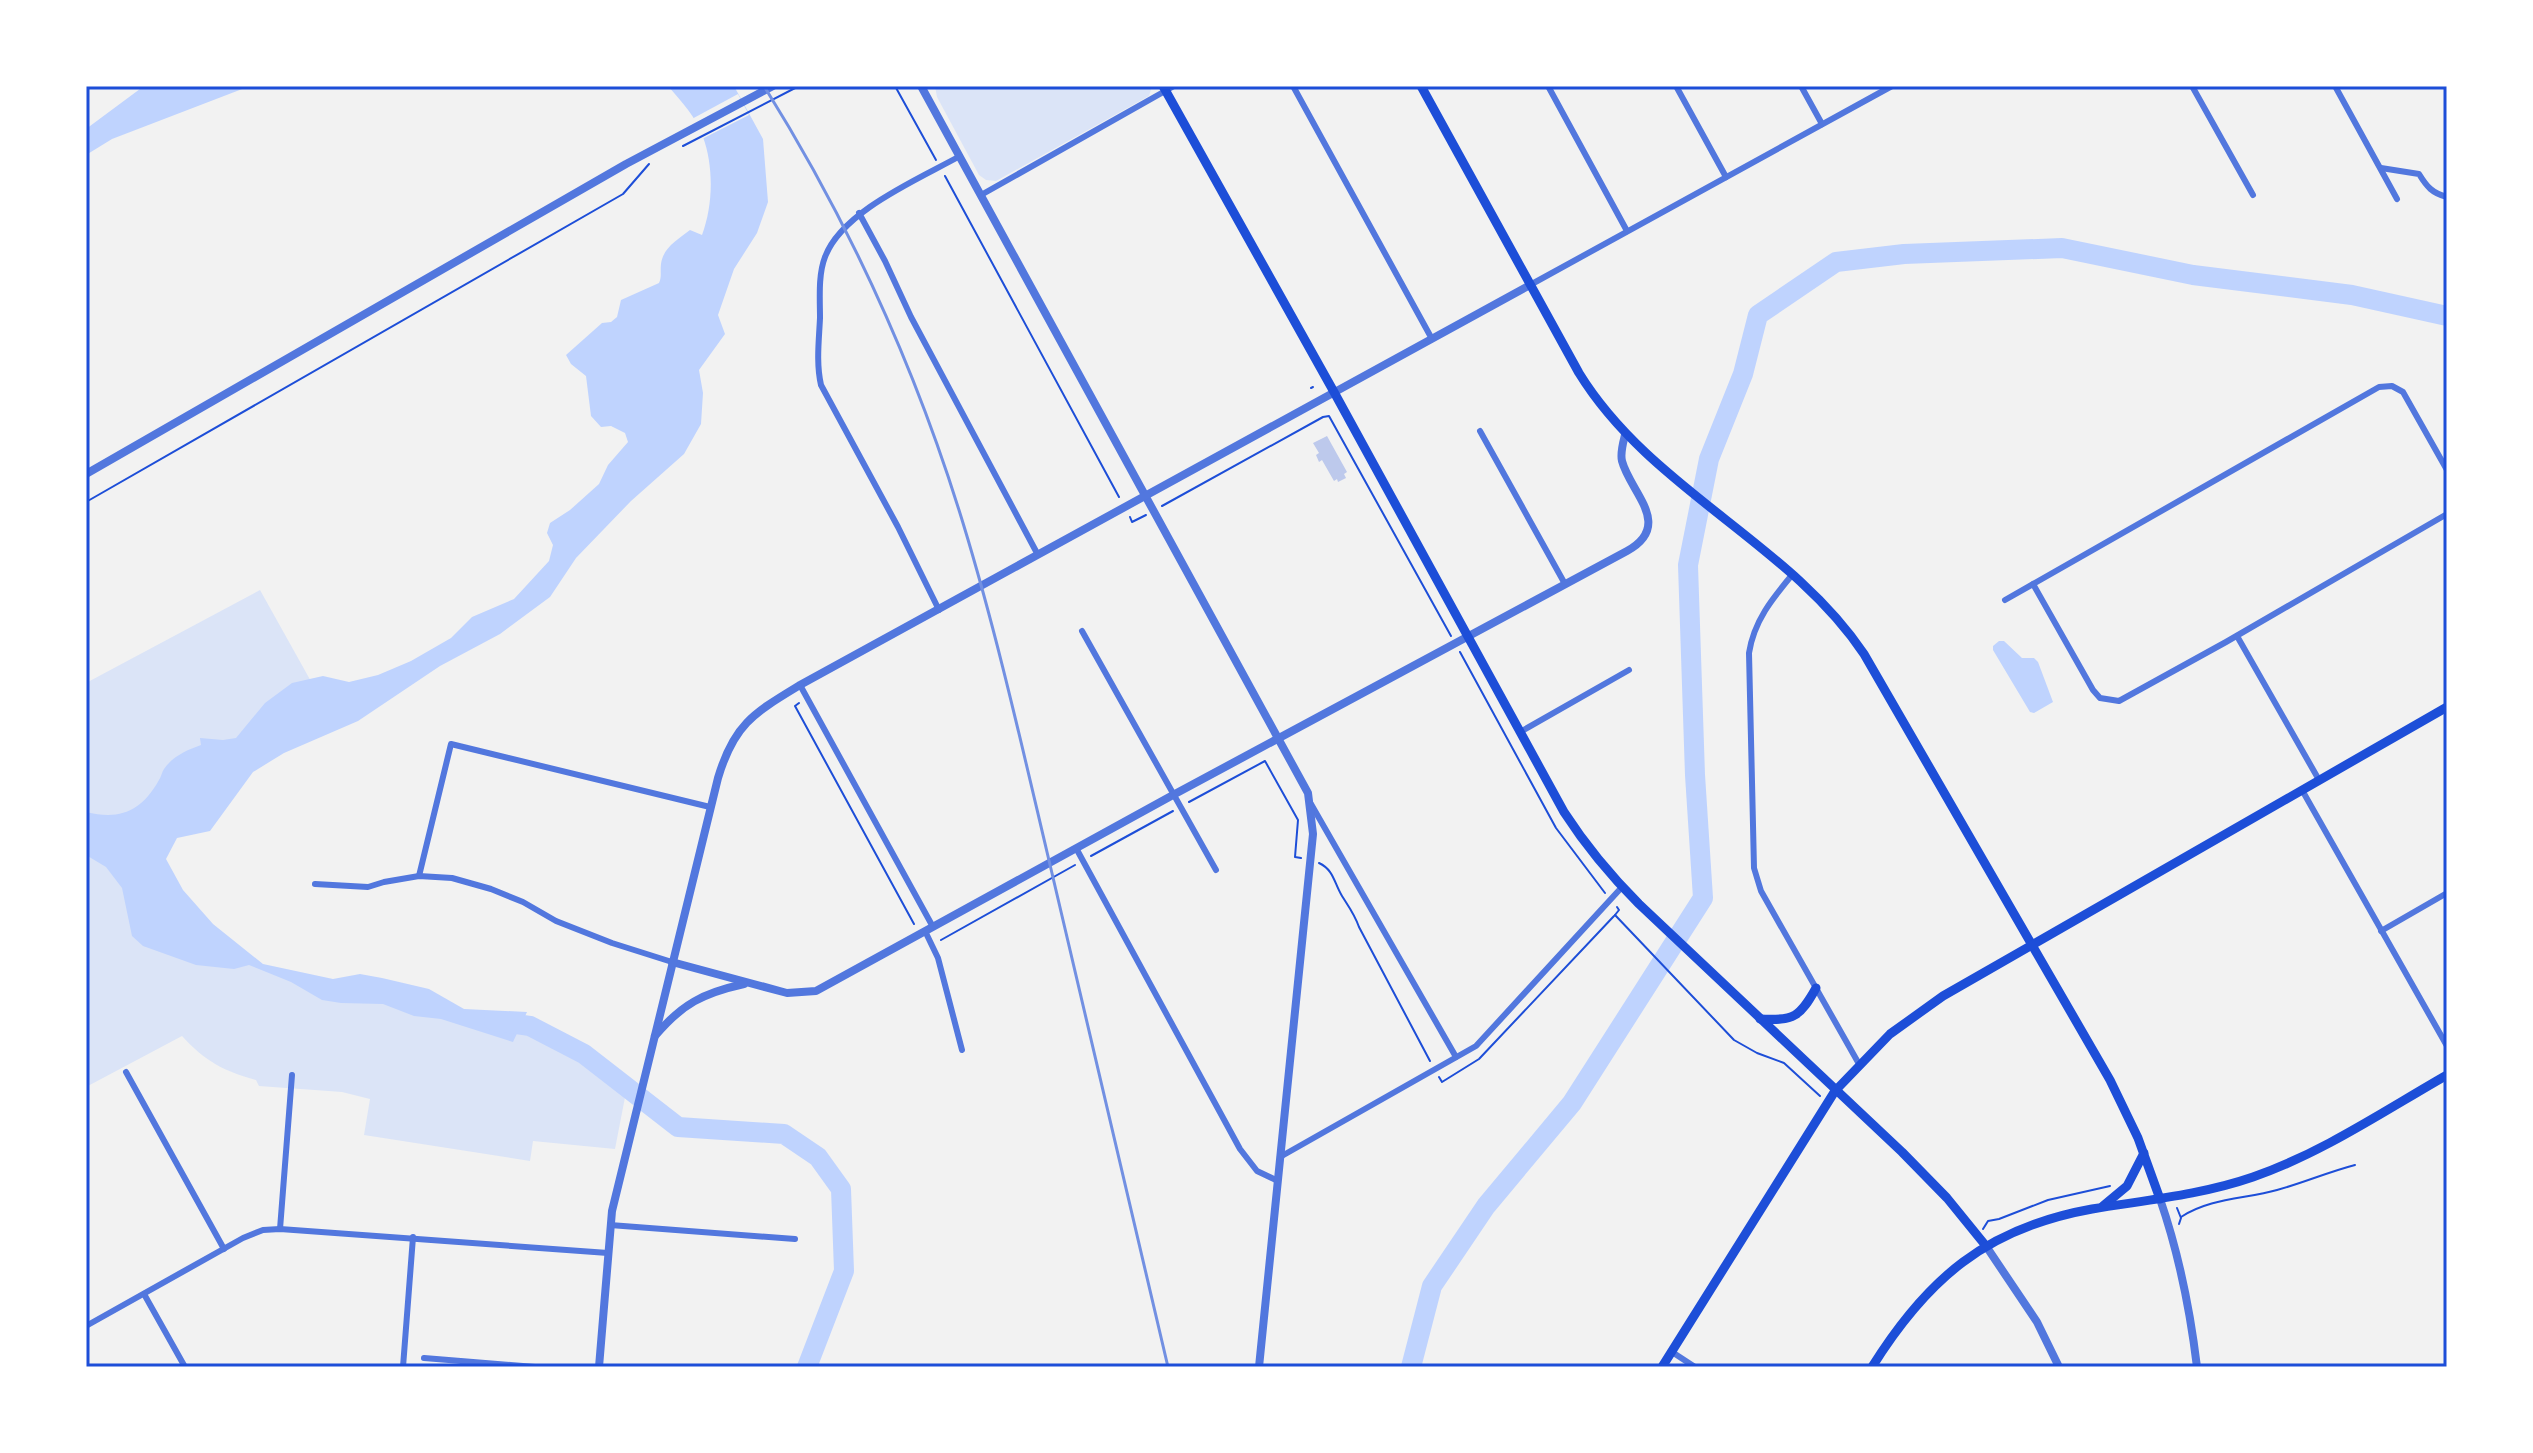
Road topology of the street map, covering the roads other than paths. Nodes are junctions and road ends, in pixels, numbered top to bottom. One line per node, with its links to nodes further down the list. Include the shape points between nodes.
1 (773, 86): 28 (street, via 745,108 645,155)
2 (921, 86): 13 (street)
3 (1293, 86): 23 (street)
4 (1421, 86): 22 (main road)
5 (1548, 86): 21 (street)
6 (1676, 86): 15 (street)
7 (1801, 86): 12 (street)
8 (1892, 86): 12 (street)
9 (2192, 86): 17 (street)
10 (2335, 86): 14 (street)
11 (1168, 88): 16 (street); 24 (main road)
12 (1822, 124): 15 (street)
13 (960, 156): 16 (street); 20 (street)
14 (2381, 168): 18 (street, via 2419,174 2428,188); 19 (street)
15 (1726, 177): 21 (street)
16 (981, 195): 29 (street)
17 (2253, 195)
18 (2447, 197)
19 (2397, 199)
20 (859, 213): 31 (street); 36 (street, via 824,260 821,385)
21 (1627, 231): 22 (street)
22 (1530, 285): 23 (street); 26 (main road, via 1586,385)
23 (1432, 339): 24 (street)
24 (1334, 392): 29 (street); 39 (main road)
25 (1480, 431): 33 (street)
26 (1625, 435): 32 (main road); 33 (street, via 1622,461 1646,507 1645,532 1634,548)
27 (2447, 470): 34 (street, via 2403,392 2392,386 2375,388)
28 (86, 474)
29 (1146, 496): 31 (street); 44 (street)
30 (2447, 514): 38 (street)
31 (1038, 555): 36 (street)
32 (1792, 575): 58 (main road, via 1842,624 1872,666); 61 (street, via 1760,617 1749,653 1754,868 1761,891)
33 (1565, 584): 39 (street)
34 (2033, 584): 35 (street); 38 (street, via 2093,690 2104,700 2126,698)
35 (2005, 600)
36 (939, 610): 41 (street)
37 (1082, 631): 47 (street)
38 (2237, 636): 45 (street)
39 (1467, 637): 43 (main road); 44 (street)
40 (1629, 670): 43 (street)
41 (800, 685): 49 (street, via 757,711 742,727 726,752); 56 (street)
42 (2447, 707): 45 (main road)
43 (1520, 732): 54 (main road, via 1564,812)
44 (1279, 738): 47 (street); 48 (street)
45 (2319, 780): 46 (main road)
46 (2302, 790): 57 (street); 58 (main road)
47 (1173, 795): 50 (street); 51 (street)
48 (1310, 801): 66 (street); 73 (street, via 1313,834)
49 (710, 807): 52 (street, via 451,744); 59 (street)
50 (1076, 848): 56 (street); 74 (street, via 1240,1149 1257,1171)
51 (1216, 870)
52 (419, 876): 53 (street, via 368,887); 59 (street, via 491,889 556,921)
53 (315, 884)
54 (1622, 887): 62 (main road); 66 (street, via 1480,1042)
55 (2447, 893): 57 (street)
56 (926, 931): 60 (street, via 816,991 787,993); 65 (street, via 940,963)
57 (2381, 931): 64 (street)
58 (2032, 945): 67 (main road, via 1916,1014); 72 (main road, via 2110,1080)
59 (672, 962): 60 (street); 63 (street)
60 (749, 983): 63 (street, via 696,999)
61 (1816, 988): 62 (main road, via 1793,1017); 67 (street)
62 (1760, 1019): 71 (main road)
63 (653, 1039): 77 (street)
64 (2447, 1046)
65 (962, 1050)
66 (1456, 1057): 73 (street)
67 (1859, 1064): 71 (main road)
68 (126, 1072): 82 (street)
69 (292, 1075): 78 (street)
70 (2447, 1075): 75 (main road, via 2290,1162 2215,1188)
71 (1835, 1091): 81 (main road, via 1947,1198); 86 (main road)
72 (2144, 1153): 75 (main road); 76 (main road, via 2127,1186)
73 (1280, 1157): 74 (street)
74 (1278, 1181): 92 (street)
75 (2160, 1199): 76 (main road); 97 (street, via 2177,1248)
76 (2100, 1208): 81 (main road, via 2040,1222)
77 (610, 1225): 80 (street); 83 (street)
78 (280, 1229): 79 (street); 82 (street, via 256,1232)
79 (413, 1237): 83 (street); 89 (street)
80 (795, 1239)
81 (1986, 1246): 95 (main road, via 1927,1293); 96 (street, via 2037,1322)
82 (224, 1249): 84 (street)
83 (608, 1253): 91 (street)
84 (144, 1294): 85 (street); 88 (street)
85 (87, 1324)
86 (1672, 1352): 93 (main road); 94 (street)
87 (424, 1358): 90 (street)
88 (185, 1367)
89 (403, 1367)
90 (535, 1367)
91 (599, 1367)
92 (1259, 1367)
93 (1662, 1367)
94 (1695, 1367)
95 (1872, 1367)
96 (2059, 1367)
97 (2197, 1367)

